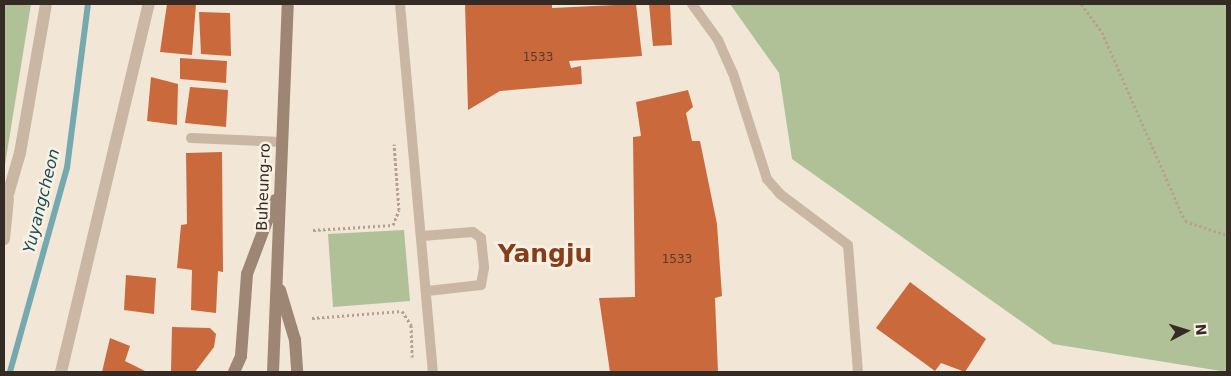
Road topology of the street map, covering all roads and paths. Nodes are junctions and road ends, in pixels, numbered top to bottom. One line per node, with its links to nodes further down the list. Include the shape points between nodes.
1 (46, 4): 11 (street)
2 (149, 4): 21 (street)
3 (288, 4): 8 (main road, Buheung-ro)
4 (400, 4): 15 (lane)
5 (692, 4): 26 (lane, via 734,73 767,179 780,194 848,245)
6 (1081, 4): 14 (path, via 1102,32 1185,221)
7 (191, 138): 8 (lane)
8 (282, 142): 10 (main road, Buheung-ro)
9 (394, 144): 13 (path, via 399,210 393,225)
10 (278, 190): 17 (main road, Buheung-ro); 22 (main road, via 247,274 241,356)
11 (9, 192): 12 (street); 16 (street)
12 (4, 208)
13 (313, 230)
14 (1227, 235)
15 (422, 236): 18 (lane); 18 (lane, via 473,232 481,238 484,268 481,285)
16 (4, 239)
17 (277, 280): 23 (main road, Buheung-ro); 24 (main road, via 295,340)
18 (427, 290): 25 (lane)
19 (312, 318): 20 (path, via 402,311 411,325)
20 (412, 357)
21 (61, 372)
22 (234, 372)
23 (273, 372)
24 (297, 372)
25 (433, 372)
26 (858, 372)

